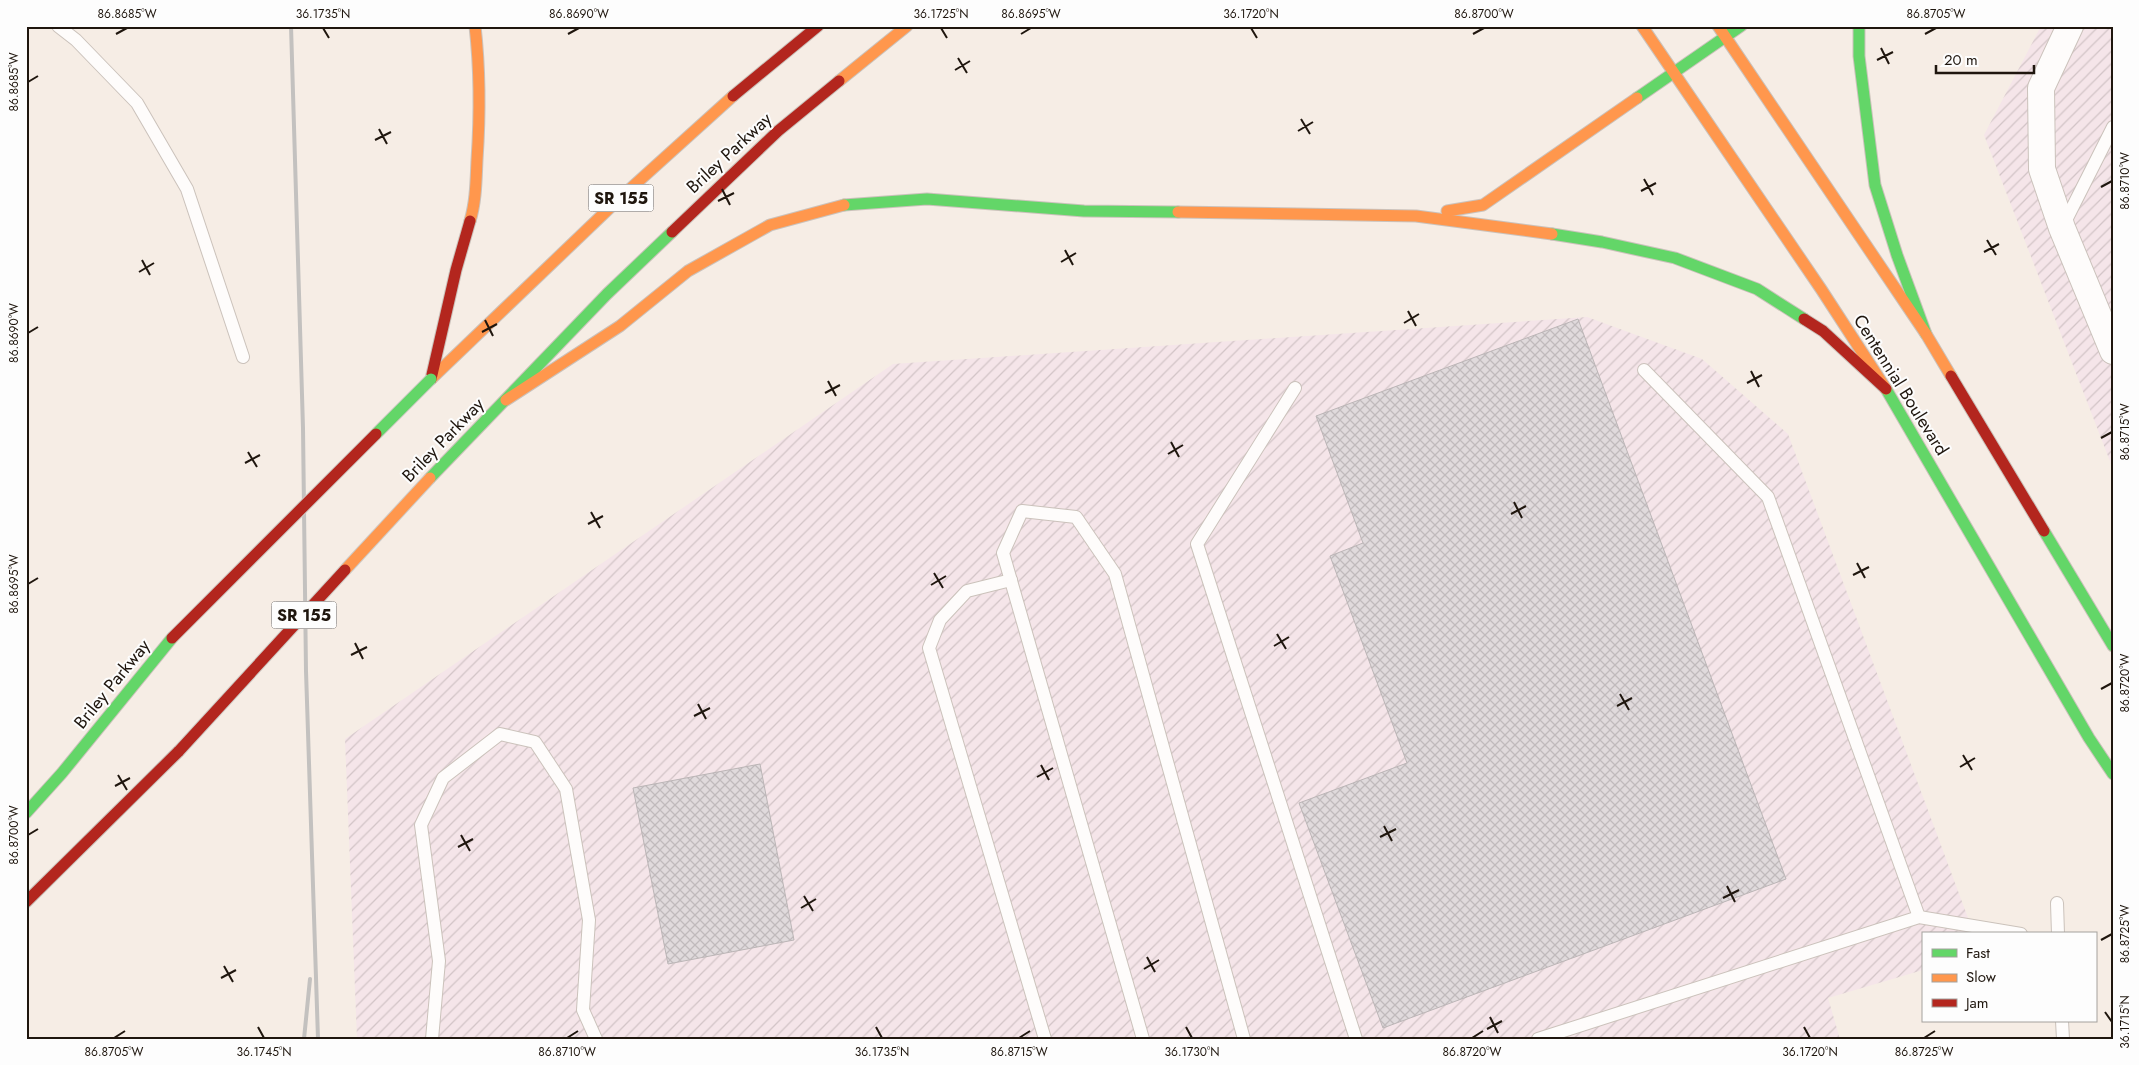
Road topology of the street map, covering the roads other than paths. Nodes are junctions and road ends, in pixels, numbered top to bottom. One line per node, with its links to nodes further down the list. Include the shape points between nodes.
1 (58, 26): 17 (lane, via 76,40 137,103 187,190)
2 (474, 26): 19 (main road, via 478,55 479,133 475,204)
3 (818, 26): 19 (main road, Briley Parkway / SR 155, via 761,71 598,219)
4 (907, 26): 22 (main road, Briley Parkway / SR 155, via 778,131 606,294)
5 (1642, 26): 11 (main road, Centennial Boulevard)
6 (1718, 26): 10 (main road)
7 (1741, 26): 10 (main road)
8 (1859, 26): 15 (main road, via 1859,56 1875,185 1896,255)
9 (2070, 26): 14 (street, via 2041,88 2042,169)
10 (1725, 37): 11 (main road); 15 (main road)
11 (1673, 72): 13 (main road, via 1483,205); 21 (main road, Centennial Boulevard)
12 (2113, 126): 14 (lane)
13 (1416, 216): 21 (main road, via 1602,242 1675,258 1757,289 1823,331); 22 (main road, via 1084,211 927,199 848,204 770,225 688,270 620,326)
14 (2062, 228): 16 (street)
15 (1926, 334): 24 (main road)
16 (2113, 351)
17 (243, 357)
18 (1644, 370): 29 (lane, via 1768,497)
19 (431, 379): 26 (main road, Briley Parkway / SR 155, bridge, via 172,638)
20 (1295, 388): 38 (lane, via 1197,544)
21 (1886, 389): 25 (main road, Centennial Boulevard)
22 (506, 400): 27 (main road, Briley Parkway / SR 155, bridge, via 179,751)
23 (1010, 580): 35 (lane, via 967,591 940,620 929,648); 36 (lane); 37 (lane, via 1002,553 1022,511 1076,517 1116,574)
24 (2113, 646)
25 (2111, 779)
26 (26, 813)
27 (26, 902)
28 (2057, 903): 31 (lane)
29 (1919, 917): 30 (lane); 39 (lane)
30 (2009, 932)
31 (2058, 932)
32 (2062, 1022): 40 (lane)
33 (432, 1039): 34 (lane, via 439,961 421,825 443,778 500,734 536,742 566,789 589,920 583,1010)
34 (596, 1039)
35 (1045, 1039)
36 (1143, 1039)
37 (1244, 1039)
38 (1356, 1039)
39 (1538, 1039)
40 (2063, 1039)

